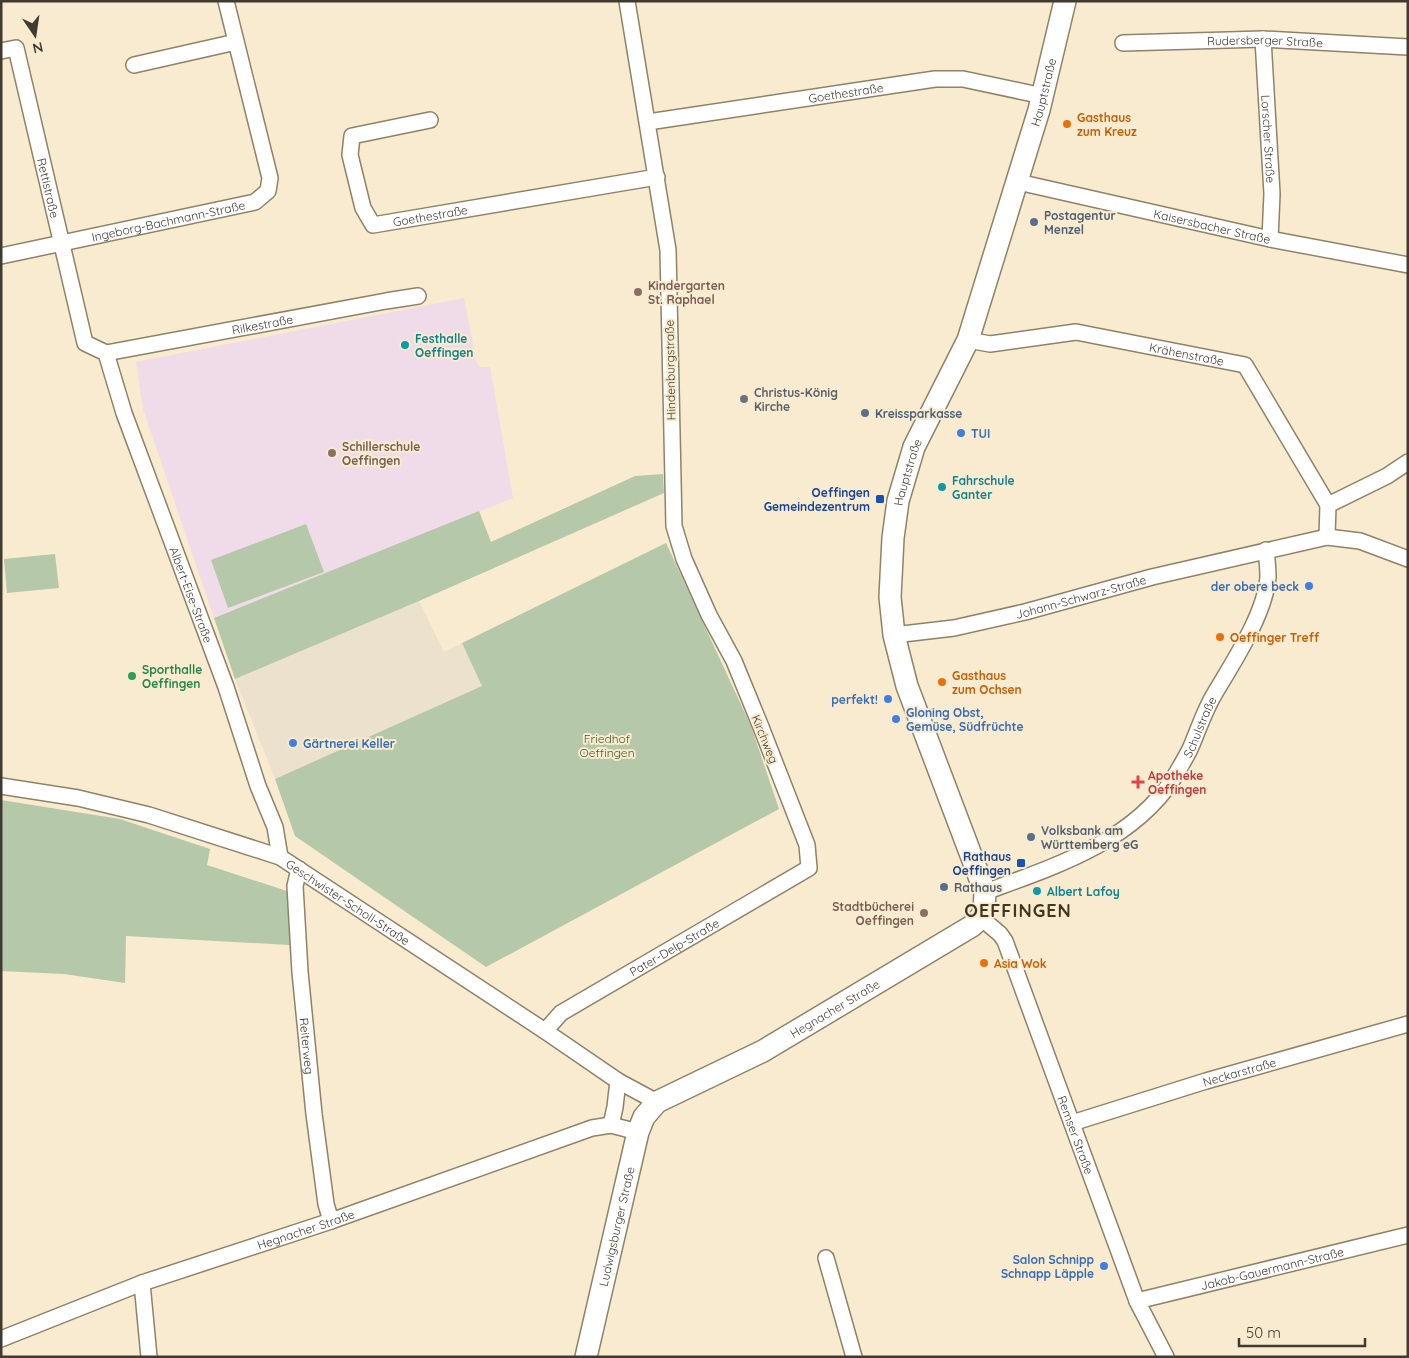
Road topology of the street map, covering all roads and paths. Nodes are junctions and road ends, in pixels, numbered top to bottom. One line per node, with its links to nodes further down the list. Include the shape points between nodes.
1 (226, 1): 5 (street, Ingeborg-Bachmann-Straße)
2 (628, 1): 12 (street, Hindenburgstraße)
3 (1065, 1): 10 (street, Hauptstraße)
4 (1263, 39): 6 (street, Rudersberger Straße); 7 (street, Rudersberger Straße); 15 (street, Lorscher Straße, via 1272,194)
5 (236, 42): 9 (street); 16 (street, Ingeborg-Bachmann-Straße, via 270,178 268,191 255,202)
6 (1123, 43)
7 (1408, 47)
8 (1, 51): 16 (street, Rettistraße, via 16,48)
9 (134, 65)
10 (1042, 96): 12 (street, Goethestraße, via 962,79 936,79); 14 (street, Hauptstraße)
11 (430, 120): 13 (street, Goethestraße, via 352,136 350,155 363,208 373,224)
12 (648, 122): 13 (street, Hindenburgstraße)
13 (657, 177): 27 (street, Hindenburgstraße, via 668,250 674,526 684,559)
14 (1018, 182): 15 (street, Kaisersbacher Straße); 20 (street, Hauptstraße)
15 (1270, 239): 18 (street, Kaisersbacher Straße)
16 (61, 242): 17 (street, Ingeborg-Bachmann-Straße); 21 (street, Rettistraße, via 85,343)
17 (1, 256)
18 (1408, 265)
19 (418, 296): 21 (street, Rilkestraße)
20 (968, 340): 23 (street, Krähenstraße, via 990,344 1076,332 1245,365); 28 (street, Hauptstraße, via 914,447 898,501 890,597)
21 (106, 353): 30 (street, Albert-Eise-Straße, via 124,413 275,828)
22 (1408, 462): 23 (street)
23 (1328, 505): 24 (street)
24 (1327, 537): 25 (street, Johann-Schwarz-Straße); 26 (street, Johann-Schwarz-Straße, via 1360,541)
25 (1266, 550): 28 (street, Johann-Schwarz-Straße, via 1025,612 954,628); 33 (street, Schulstraße, via 1268,576 1258,615 1211,700 1173,780 1136,819 1108,840 1044,871)
26 (1408, 559)
27 (709, 615): 31 (street, Kirchweg, via 734,661 768,745 807,845)
28 (894, 635): 33 (street, Hauptstraße, via 907,686)
29 (1, 786): 30 (street, Geschwister-Scholl-Straße, via 78,798 149,815)
30 (280, 857): 32 (street, Geschwister-Scholl-Straße)
31 (809, 868): 36 (street, Pater-Delp-Straße, via 561,1013)
32 (299, 870): 36 (street, Geschwister-Scholl-Straße); 42 (street, Reiterweg, via 295,886 300,972 314,1114)
33 (985, 892): 34 (street)
34 (981, 918): 38 (street, Hegnacher Straße, via 763,1051); 39 (street, Remser Straße, via 1005,940)
35 (1408, 1024): 39 (street, Neckarstraße)
36 (545, 1031): 37 (street, Geschwister-Scholl-Straße)
37 (618, 1082): 38 (street, Geschwister-Scholl-Straße); 40 (street)
38 (657, 1102): 41 (street, Ludwigsburger Straße, via 644,1116)
39 (1072, 1123): 46 (street, Remser Straße)
40 (611, 1125): 41 (street, Hegnacher Straße); 42 (street, Hegnacher Straße, via 592,1128)
41 (638, 1132): 49 (street, Ludwigsburger Straße)
42 (331, 1221): 45 (street, Hegnacher Straße)
43 (1408, 1235): 46 (street, Jakob-Gauermann-Straße)
44 (826, 1258): 50 (street)
45 (142, 1283): 47 (street, Hegnacher Straße); 48 (street)
46 (1137, 1302): 51 (street, Remser Straße)
47 (1, 1339)
48 (149, 1357)
49 (586, 1357)
50 (854, 1357)
51 (1166, 1357)

